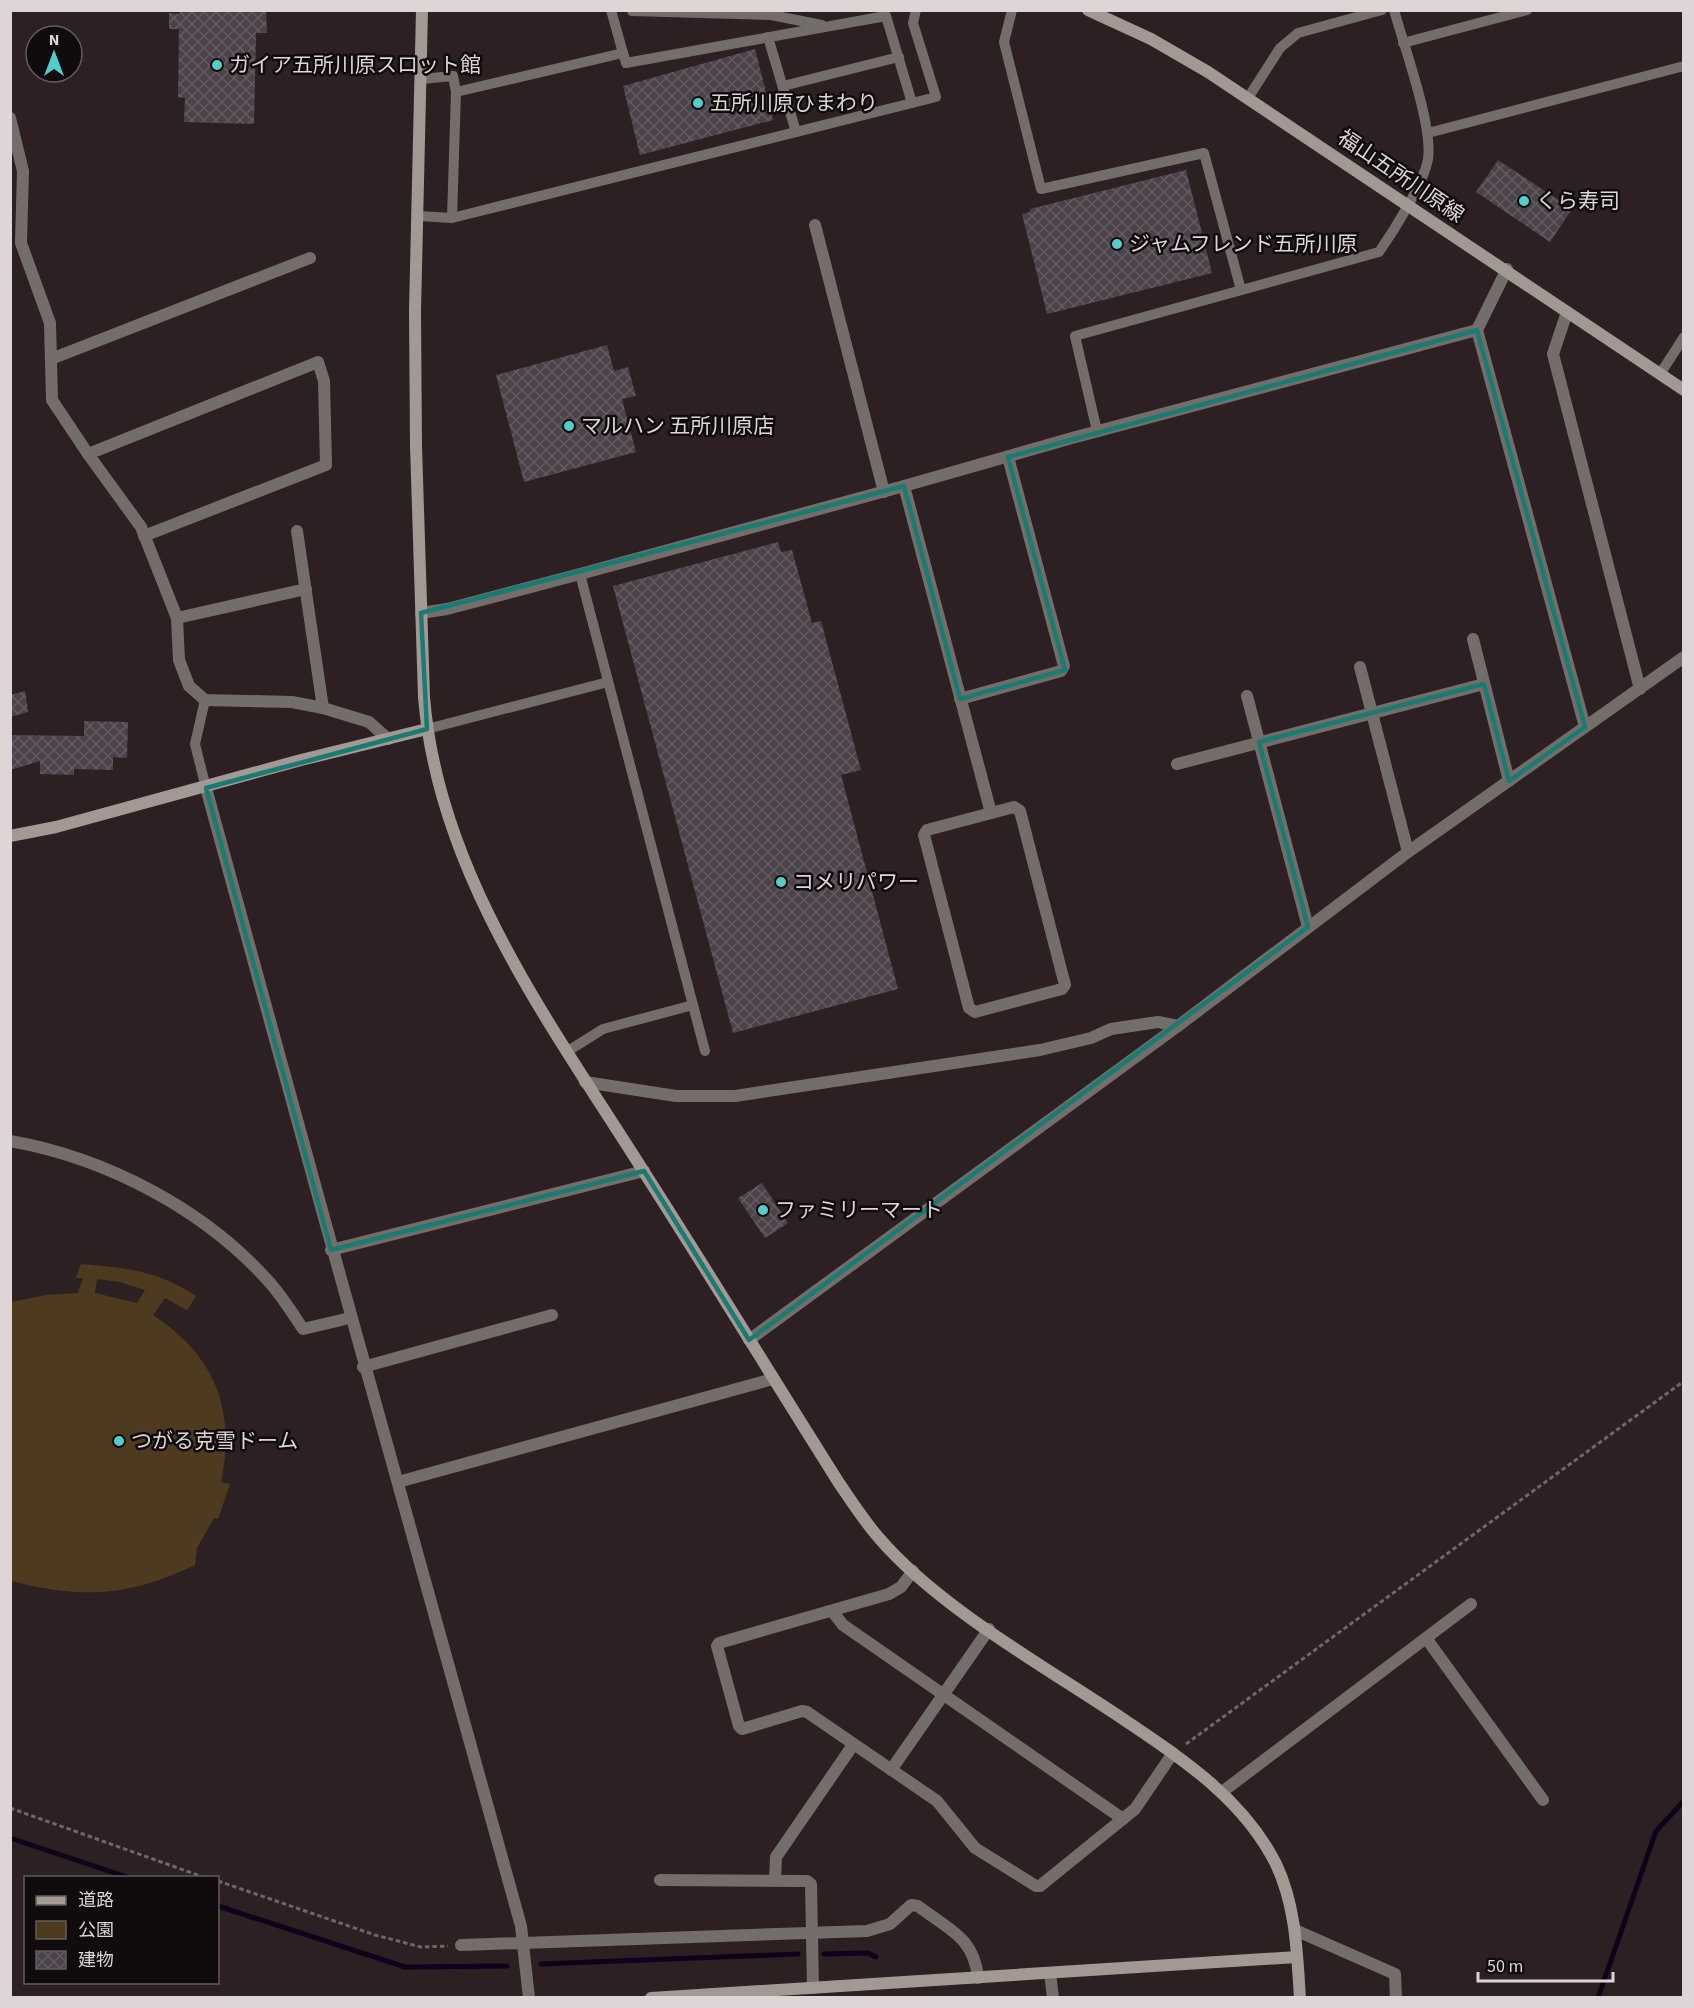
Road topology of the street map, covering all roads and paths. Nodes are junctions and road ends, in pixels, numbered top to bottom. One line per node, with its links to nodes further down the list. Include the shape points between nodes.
1 (422, 10): 16 (street)
2 (611, 10): 13 (lane)
3 (916, 10): 20 (lane, via 913,23 936,97)
4 (1012, 10): 30 (lane, via 1004,42 1041,189 1204,153)
5 (1088, 10): 19 (street, 福山五所川原線, via 1151,39)
6 (1382, 10): 19 (lane, via 1298,33 1280,48)
7 (1394, 10): 12 (lane)
8 (1527, 10): 12 (lane)
9 (632, 11): 10 (lane, via 771,15)
10 (829, 26): 11 (lane); 14 (lane, via 886,16)
11 (768, 37): 13 (lane, via 626,63); 17 (lane)
12 (1403, 43): 23 (lane)
13 (623, 53): 18 (lane)
14 (899, 57): 17 (lane); 20 (lane)
15 (1683, 66): 23 (lane)
16 (421, 79): 18 (lane, via 453,75); 25 (street)
17 (783, 86): 22 (lane)
18 (456, 92): 26 (lane)
19 (1248, 98): 24 (street, 福山五所川原線)
20 (912, 103): 22 (lane)
21 (10, 118): 34 (street, via 23,171 21,243 50,323)
22 (796, 132): 26 (lane)
23 (1428, 133): 24 (lane, via 1428,162)
24 (1407, 204): 29 (street, 福山五所川原線); 30 (lane, via 1400,222 1379,252)
25 (418, 216): 26 (lane); 46 (street, via 415,311)
26 (452, 218)
27 (815, 225): 41 (street)
28 (310, 258): 34 (street)
29 (1507, 270): 31 (street, 福山五所川原線); 32 (street)
30 (1241, 290): 37 (lane, via 1075,336)
31 (1567, 312): 35 (street, 福山五所川原線); 53 (street, via 1553,354)
32 (1477, 330): 37 (street); 59 (street)
33 (1683, 337): 35 (lane)
34 (51, 359): 38 (street, via 52,400)
35 (1659, 374): 36 (street, 福山五所川原線)
36 (1683, 390)
37 (1097, 431): 39 (street)
38 (88, 454): 43 (street); 43 (street, via 318,362 324,381 326,465)
39 (1008, 457): 40 (street); 55 (street, via 1064,666 1061,671)
40 (904, 486): 41 (street); 55 (street)
41 (884, 492): 44 (street)
42 (297, 531): 45 (street)
43 (144, 536): 47 (street)
44 (580, 574): 46 (street); 51 (lane)
45 (306, 589): 47 (street); 57 (street)
46 (421, 613): 60 (street)
47 (177, 618): 56 (street, via 179,660 189,686)
48 (1473, 639): 52 (street)
49 (1683, 657): 53 (street)
50 (1360, 667): 58 (street)
51 (608, 682): 60 (lane); 70 (lane)
52 (1484, 684): 58 (street); 64 (street)
53 (1640, 689): 59 (street)
54 (1247, 696): 62 (street)
55 (960, 699): 66 (street)
56 (205, 700): 57 (street, via 292,702); 65 (lane, via 195,744)
57 (323, 708): 61 (street, via 369,722)
58 (1372, 711): 62 (street); 68 (street)
59 (1585, 727): 64 (street)
60 (427, 729): 61 (street); 72 (street, via 442,802 483,906)
61 (388, 739): 65 (street)
62 (1259, 742): 63 (street); 69 (street)
63 (1177, 764)
64 (1509, 781): 68 (street)
65 (206, 788): 67 (street); 77 (street)
66 (991, 813): 66 (street, via 1014,807 1020,810 1065,985 975,1012 969,1008 924,835 927,830)
67 (10, 836)
68 (1408, 852): 69 (street)
69 (1308, 927): 71 (street)
70 (693, 1005): 72 (lane, via 603,1029); 73 (lane)
71 (1178, 1026): 74 (street, via 1158,1022 1111,1029 1040,1050 735,1096 676,1096); 80 (street)
72 (568, 1051): 74 (street)
73 (705, 1051)
74 (585, 1082): 76 (street)
75 (10, 1141): 79 (street, via 42,1146 97,1165 151,1190 235,1249 271,1284 303,1329)
76 (644, 1171): 77 (street); 80 (street)
77 (331, 1251): 79 (street)
78 (552, 1315): 81 (street)
79 (350, 1318): 81 (street)
80 (749, 1340): 82 (street)
81 (363, 1367): 84 (street)
82 (773, 1379): 84 (street); 85 (street, via 861,1517)
83 (1683, 1381): 92 (path)
84 (398, 1482): 104 (street)
85 (913, 1571): 87 (street, via 901,1587 889,1594); 88 (street)
86 (1471, 1604): 89 (street)
87 (832, 1611): 90 (street, via 843,1625); 91 (street, via 717,1646 742,1729 802,1711)
88 (989, 1629): 90 (street); 92 (street)
89 (1426, 1638): 94 (street); 95 (street)
90 (944, 1694): 93 (street); 97 (street)
91 (853, 1745): 93 (street); 100 (street, via 776,1857)
92 (1173, 1753): 94 (street); 97 (street, via 1136,1809)
93 (891, 1770): 97 (street, via 937,1801 975,1848 1036,1886)
94 (1222, 1792): 102 (street, via 1251,1825 1276,1865)
95 (1543, 1800)
96 (10, 1808): 98 (path)
97 (1123, 1820)
98 (200, 1876)
99 (660, 1880): 100 (street)
100 (775, 1880): 103 (street, via 811,1884)
101 (219, 1881): 105 (path, via 409,1944)
102 (1295, 1930): 106 (street); 114 (street, via 1395,1974)
103 (811, 1933): 104 (street); 108 (street, via 879,1929 911,1905 918,1906 967,1943 976,1959); 109 (street)
104 (525, 1942): 105 (street); 110 (street)
105 (462, 1945)
106 (1297, 1957): 107 (street); 113 (street)
107 (1050, 1973): 108 (street); 112 (street)
108 (978, 1978): 109 (street)
109 (813, 1988): 111 (street)
110 (529, 1998)
111 (651, 1998)
112 (1053, 1998)
113 (1300, 1998)
114 (1396, 1998)

